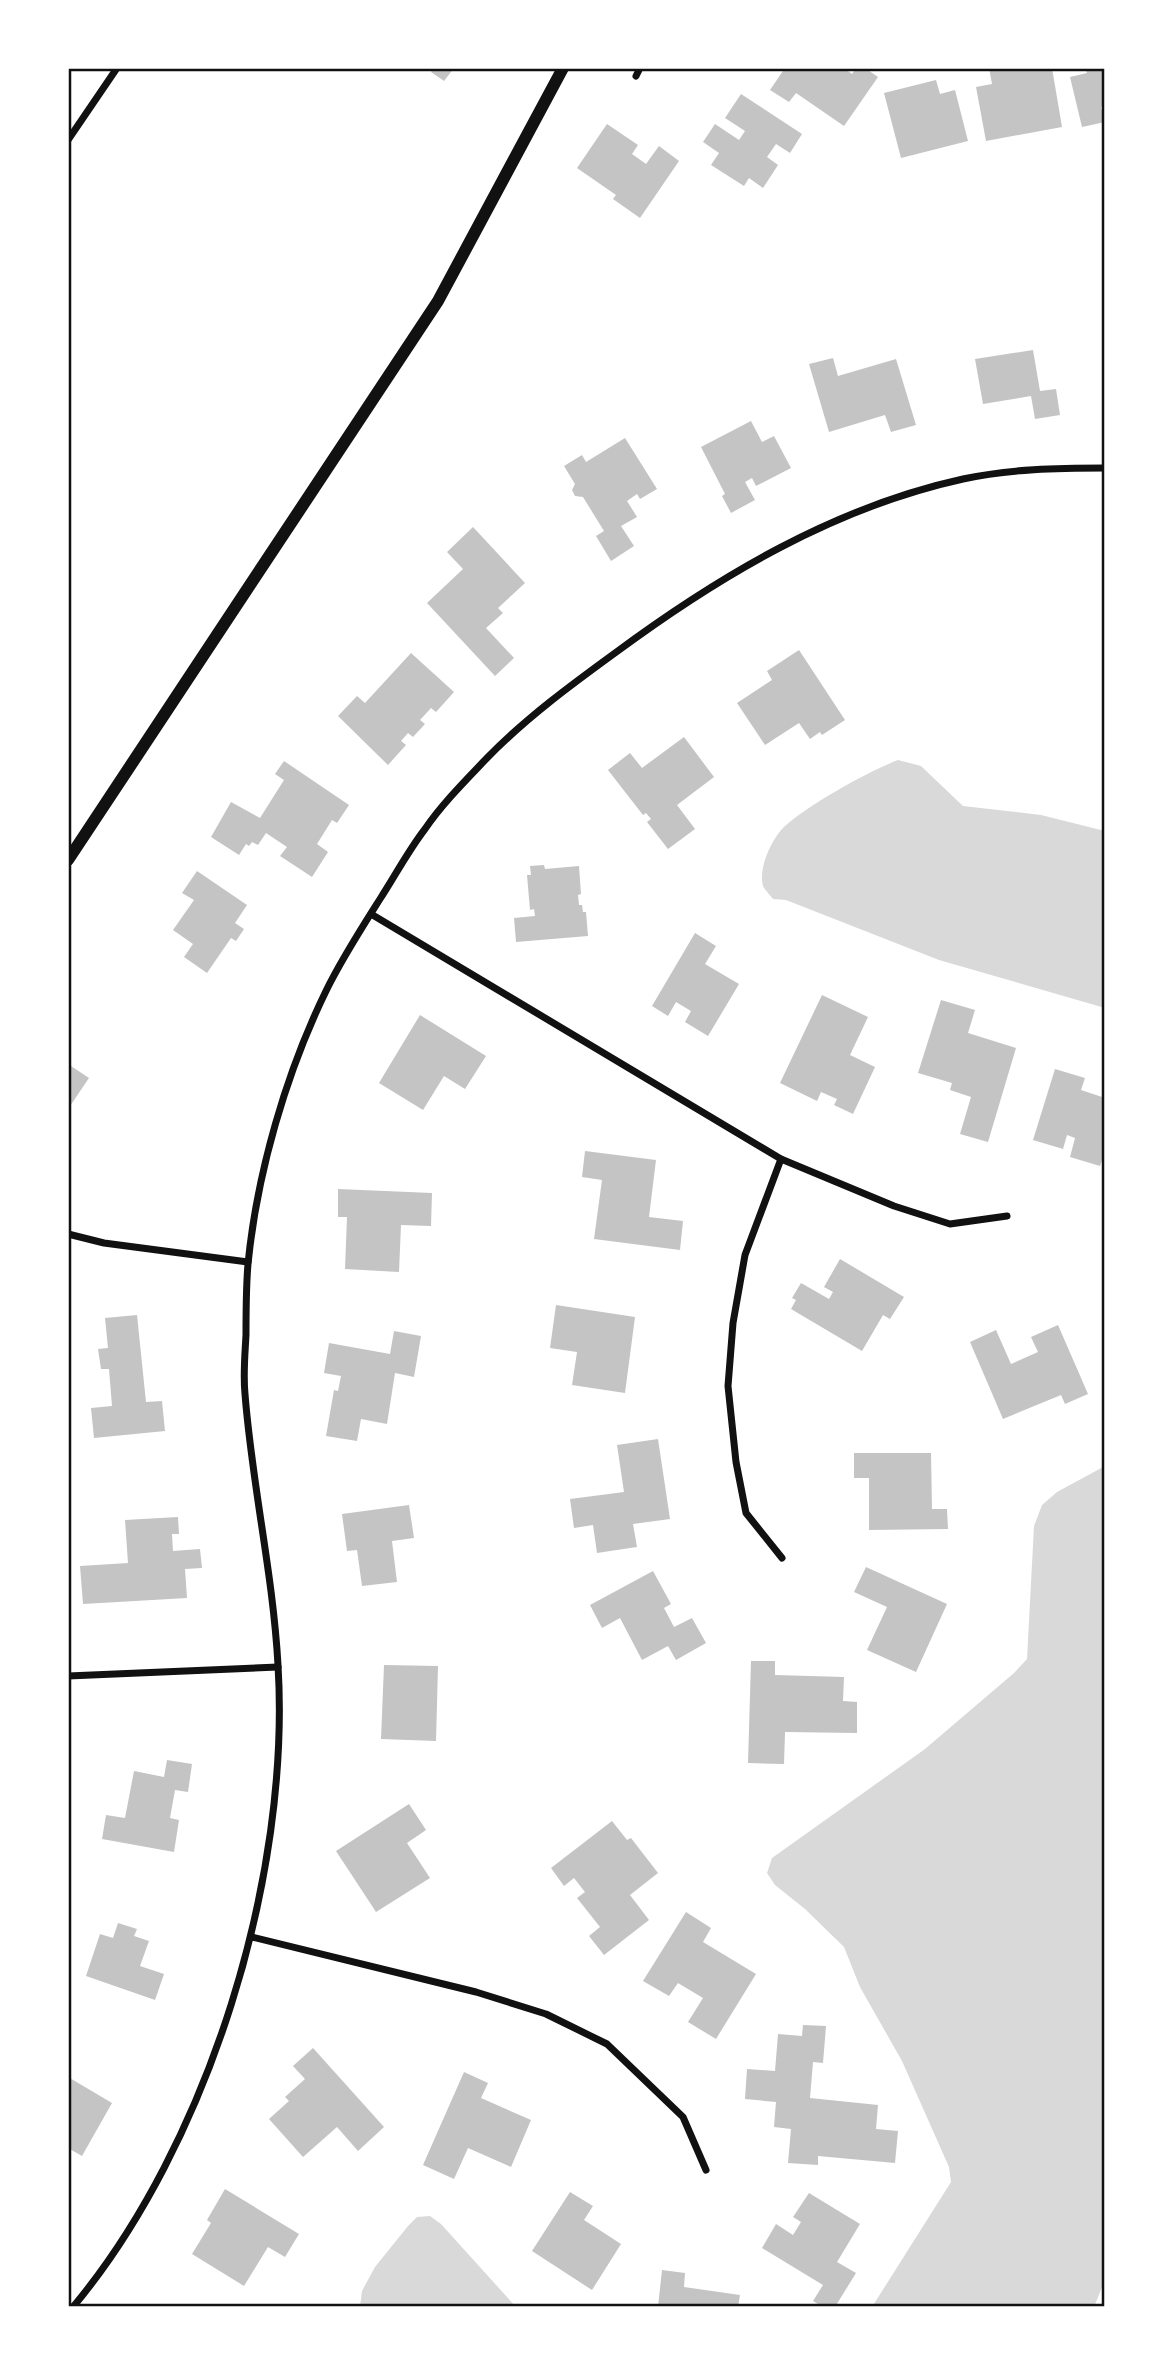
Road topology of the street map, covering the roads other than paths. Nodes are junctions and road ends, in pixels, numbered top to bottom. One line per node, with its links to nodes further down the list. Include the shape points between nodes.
1 (117, 68): 3 (street)
2 (563, 68): 5 (street, via 438,300)
3 (68, 140)
4 (1105, 468): 6 (street, via 1042,469 964,479 883,503 802,536 722,579 561,692 490,755 426,826)
5 (68, 860)
6 (371, 914): 7 (street); 10 (street, via 327,987 289,1078 263,1177)
7 (781, 1158): 8 (street, via 894,1206 950,1224); 11 (street, via 745,1255 733,1323 729,1386 746,1513)
8 (1007, 1216)
9 (68, 1234): 10 (street)
10 (248, 1262): 12 (street, via 244,1388)
11 (782, 1558)
12 (278, 1667): 13 (street); 14 (street, via 278,1757)
13 (68, 1676)
14 (252, 1937): 15 (street, via 476,1992 546,2014 607,2043 683,2117); 16 (street, via 188,2119 141,2212)
15 (706, 2170)
16 (73, 2307)

